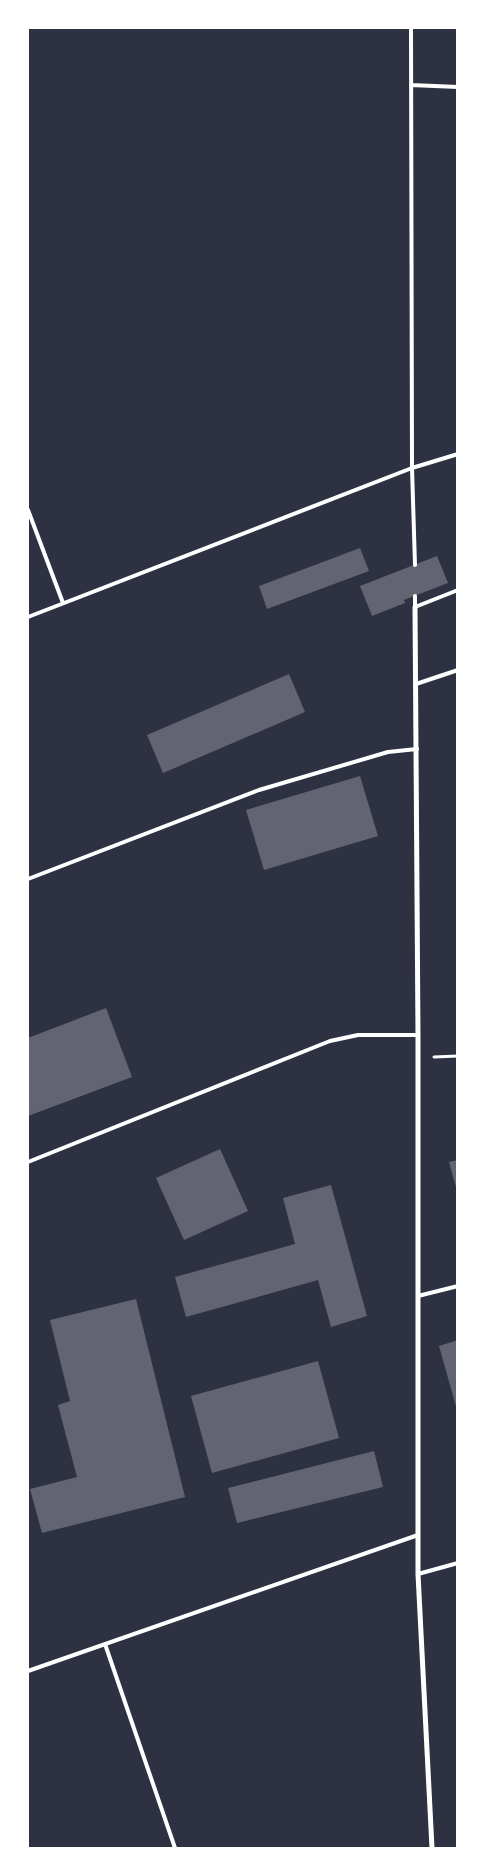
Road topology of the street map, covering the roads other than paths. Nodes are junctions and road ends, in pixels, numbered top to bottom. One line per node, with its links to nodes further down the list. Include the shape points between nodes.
1 (411, 28): 2 (lane)
2 (411, 85): 3 (lane); 5 (lane)
3 (458, 87)
4 (458, 454): 5 (lane)
5 (412, 468): 7 (lane); 10 (lane)
6 (28, 510): 10 (lane)
7 (415, 565)
8 (458, 590): 11 (lane)
9 (415, 596): 11 (lane)
10 (63, 602): 12 (lane)
11 (415, 607): 14 (street)
12 (28, 617)
13 (458, 670): 14 (lane)
14 (416, 684): 15 (street)
15 (417, 749): 16 (lane, via 388,752 259,790); 17 (street)
16 (28, 879)
17 (418, 1035): 18 (lane, via 358,1036 330,1041); 20 (street)
18 (28, 1162)
19 (458, 1286): 20 (lane)
20 (418, 1296): 21 (street)
21 (418, 1535): 23 (street); 24 (lane)
22 (458, 1564): 23 (lane)
23 (418, 1574): 27 (street)
24 (105, 1644): 25 (lane); 26 (lane)
25 (28, 1671)
26 (175, 1848)
27 (432, 1848)

